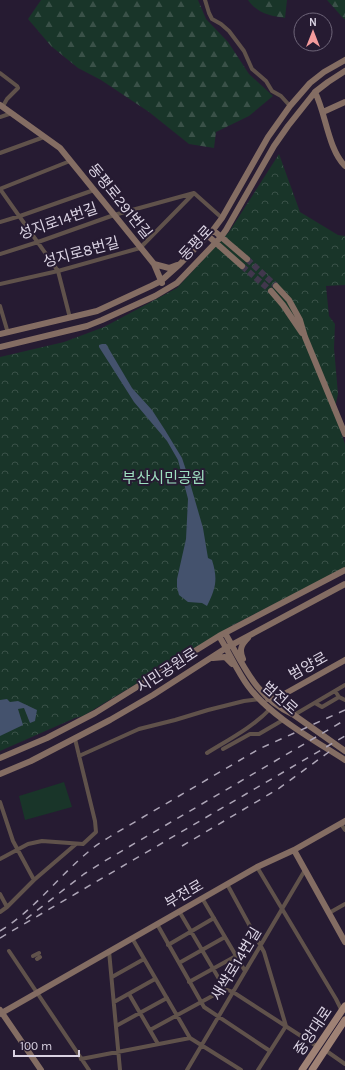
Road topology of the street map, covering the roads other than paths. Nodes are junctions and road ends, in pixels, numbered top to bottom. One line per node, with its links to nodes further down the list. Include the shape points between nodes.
1 (205, 0): 8 (street, via 212,19 229,31 244,51 252,69)
2 (345, 60): 8 (main road, 동평로, via 310,83)
3 (345, 72): 5 (main road, 동평로)
4 (0, 73): 7 (street, via 18,88)
5 (315, 92): 9 (main road); 25 (main road, 동평로, via 274,146)
6 (345, 102): 9 (main road)
7 (1, 105): 10 (main road, 동평로291번길)
8 (290, 106): 21 (main road, 동평로, via 268,137)
9 (323, 112): 15 (main road, via 335,152)
10 (12, 113): 11 (street); 12 (main road, 동평로291번길)
11 (0, 117)
12 (44, 137): 13 (street); 14 (main road, 동평로291번길, via 60,148)
13 (0, 153)
14 (70, 161): 16 (street); 17 (main road, 동평로291번길)
15 (345, 166)
16 (0, 189): 20 (street)
17 (94, 190): 19 (main road, 동평로291번길); 20 (street)
18 (194, 193): 19 (street, 성지로14번길); 21 (street); 28 (street, 성지로8번길)
19 (114, 215): 26 (street, 성지로14번길); 28 (main road, 동평로291번길)
20 (20, 216): 22 (street); 26 (street)
21 (222, 218): 23 (main road, 동평로)
22 (0, 222)
23 (212, 230): 24 (main road, 동평로); 25 (main road)
24 (207, 236): 27 (main road); 32 (main road, 동평로)
25 (221, 237): 27 (main road, 동평로); 30 (main road)
26 (38, 242): 29 (street, 성지로14번길); 34 (street)
27 (215, 243): 33 (main road); 38 (main road, 동평로, via 177,283)
28 (140, 248): 31 (main road, 동평로291번길); 34 (street, 성지로8번길)
29 (0, 254)
30 (247, 260)
31 (154, 264): 32 (main road, via 169,268); 35 (main road, 동평로291번길)
32 (180, 264): 35 (main road, 동평로)
33 (242, 266)
34 (58, 271): 36 (street, 성지로8번길); 41 (street)
35 (161, 281): 38 (main road, 동평로291번길); 41 (main road, 동평로, via 104,308)
36 (0, 284)
37 (276, 286): 44 (main road, via 289,300 300,320)
38 (165, 290): 45 (main road, 동평로, via 87,326)
39 (271, 291): 44 (main road, via 284,305)
40 (0, 306): 42 (street)
41 (70, 318): 42 (main road, 동평로)
42 (8, 333): 43 (main road, 동평로)
43 (0, 334)
44 (305, 337): 46 (main road)
45 (0, 347)
46 (345, 434)
47 (345, 570): 49 (main road, 시민공원로)
48 (345, 584): 50 (main road, 시민공원로)
49 (222, 634): 51 (main road, 범전로); 71 (main road, 시민공원로, via 96,713)
50 (251, 634): 51 (main road, 시민공원로); 55 (main road, via 240,648)
51 (229, 646): 52 (main road, 시민공원로); 54 (main road, 범전로); 55 (main road, 범전로)
52 (206, 660): 54 (main road, via 225,656); 66 (main road, 시민공원로, via 153,695)
53 (345, 660): 60 (main road, 범양로, via 279,697)
54 (237, 667): 59 (main road, 범전로, via 247,686)
55 (244, 667): 60 (main road, 범전로, via 253,682)
56 (345, 685): 57 (street)
57 (335, 691): 58 (street); 62 (street)
58 (339, 697): 61 (street); 62 (street, via 322,707)
59 (260, 699): 60 (main road, 범양로); 63 (main road, 범전로); 70 (street, via 139,729)
60 (270, 699): 64 (main road, 범전로)
61 (345, 700)
62 (315, 702): 64 (street)
63 (270, 709): 65 (main road, 범전로); 69 (street)
64 (294, 715): 68 (main road, 범전로)
65 (283, 720): 67 (street, via 259,734 250,734); 72 (main road, 범전로)
66 (75, 739): 70 (street); 73 (main road, 시민공원로)
67 (223, 749)
68 (345, 751)
69 (207, 753)
70 (79, 756): 77 (street, via 96,832 83,844)
71 (0, 758)
72 (345, 760)
73 (0, 774)
74 (0, 802): 78 (street)
75 (343, 823): 76 (street); 79 (main road, 부전로)
76 (345, 830)
77 (76, 844): 78 (street, via 42,842 28,844); 83 (street)
78 (17, 850): 80 (street); 83 (street)
79 (294, 850): 81 (main road, 부전로); 82 (main road)
80 (0, 859)
81 (257, 867): 84 (main road, 부전로); 89 (street)
82 (305, 870): 89 (street, 새싹로14번길); 92 (main road)
83 (34, 880): 88 (street)
84 (227, 884): 86 (main road, 부전로); 100 (street)
85 (0, 894): 88 (street)
86 (202, 898): 90 (main road, 부전로); 93 (street)
87 (345, 904): 92 (street)
88 (7, 907): 91 (street)
89 (282, 909): 100 (street, 새싹로14번길); 119 (street)
90 (180, 911): 94 (main road, 부전로); 95 (street)
91 (0, 912)
92 (329, 913): 98 (main road)
93 (214, 918): 95 (street); 96 (street)
94 (157, 924): 97 (main road, 부전로); 99 (street)
95 (191, 931): 99 (street); 101 (street)
96 (225, 937): 101 (street); 104 (street)
97 (132, 938): 103 (main road, 부전로); 105 (street)
98 (345, 942)
99 (168, 944): 106 (street)
100 (261, 945): 108 (street, 새싹로14번길); 126 (street)
101 (202, 950): 106 (street); 107 (street)
102 (9, 951): 113 (street)
103 (109, 951): 109 (street); 113 (main road, 부전로)
104 (236, 956): 107 (street); 108 (street)
105 (144, 959): 109 (street); 110 (street)
106 (179, 963): 111 (street)
107 (213, 969): 111 (street); 112 (street)
108 (245, 972): 114 (street, 새싹로14번길)
109 (112, 977): 117 (street)
110 (155, 979): 115 (street); 116 (street)
111 (190, 982): 118 (street)
112 (225, 989): 114 (street); 118 (street)
113 (37, 992): 120 (main road, 부전로); 135 (street)
114 (233, 992): 123 (street, 새싹로14번길); 126 (street)
115 (128, 994): 117 (street); 121 (street)
116 (166, 998): 121 (street); 122 (street)
117 (114, 1002): 125 (street)
118 (201, 1002): 122 (street); 123 (street)
119 (343, 1009): 131 (main road, 중앙대로)
120 (1, 1012): 137 (main road)
121 (140, 1013): 125 (street); 127 (street)
122 (177, 1015): 127 (street); 128 (street)
123 (218, 1017): 130 (street, 새싹로14번길); 132 (street)
124 (343, 1024): 133 (main road, 중앙대로)
125 (116, 1026): 134 (street)
126 (286, 1026): 131 (street); 132 (street)
127 (150, 1030): 129 (street)
128 (190, 1038): 129 (street); 130 (street)
129 (158, 1044): 134 (street)
130 (202, 1045): 140 (street, 새싹로14번길); 141 (street)
131 (318, 1046): 143 (main road, 중앙대로)
132 (270, 1050): 142 (street)
133 (325, 1050): 136 (street); 144 (main road, 중앙대로)
134 (119, 1052): 135 (street); 139 (street)
135 (81, 1059): 138 (street)
136 (345, 1064)
137 (41, 1070)
138 (89, 1070)
139 (120, 1070)
140 (187, 1070)
141 (241, 1070)
142 (258, 1070)
143 (302, 1070)
144 (312, 1070)

